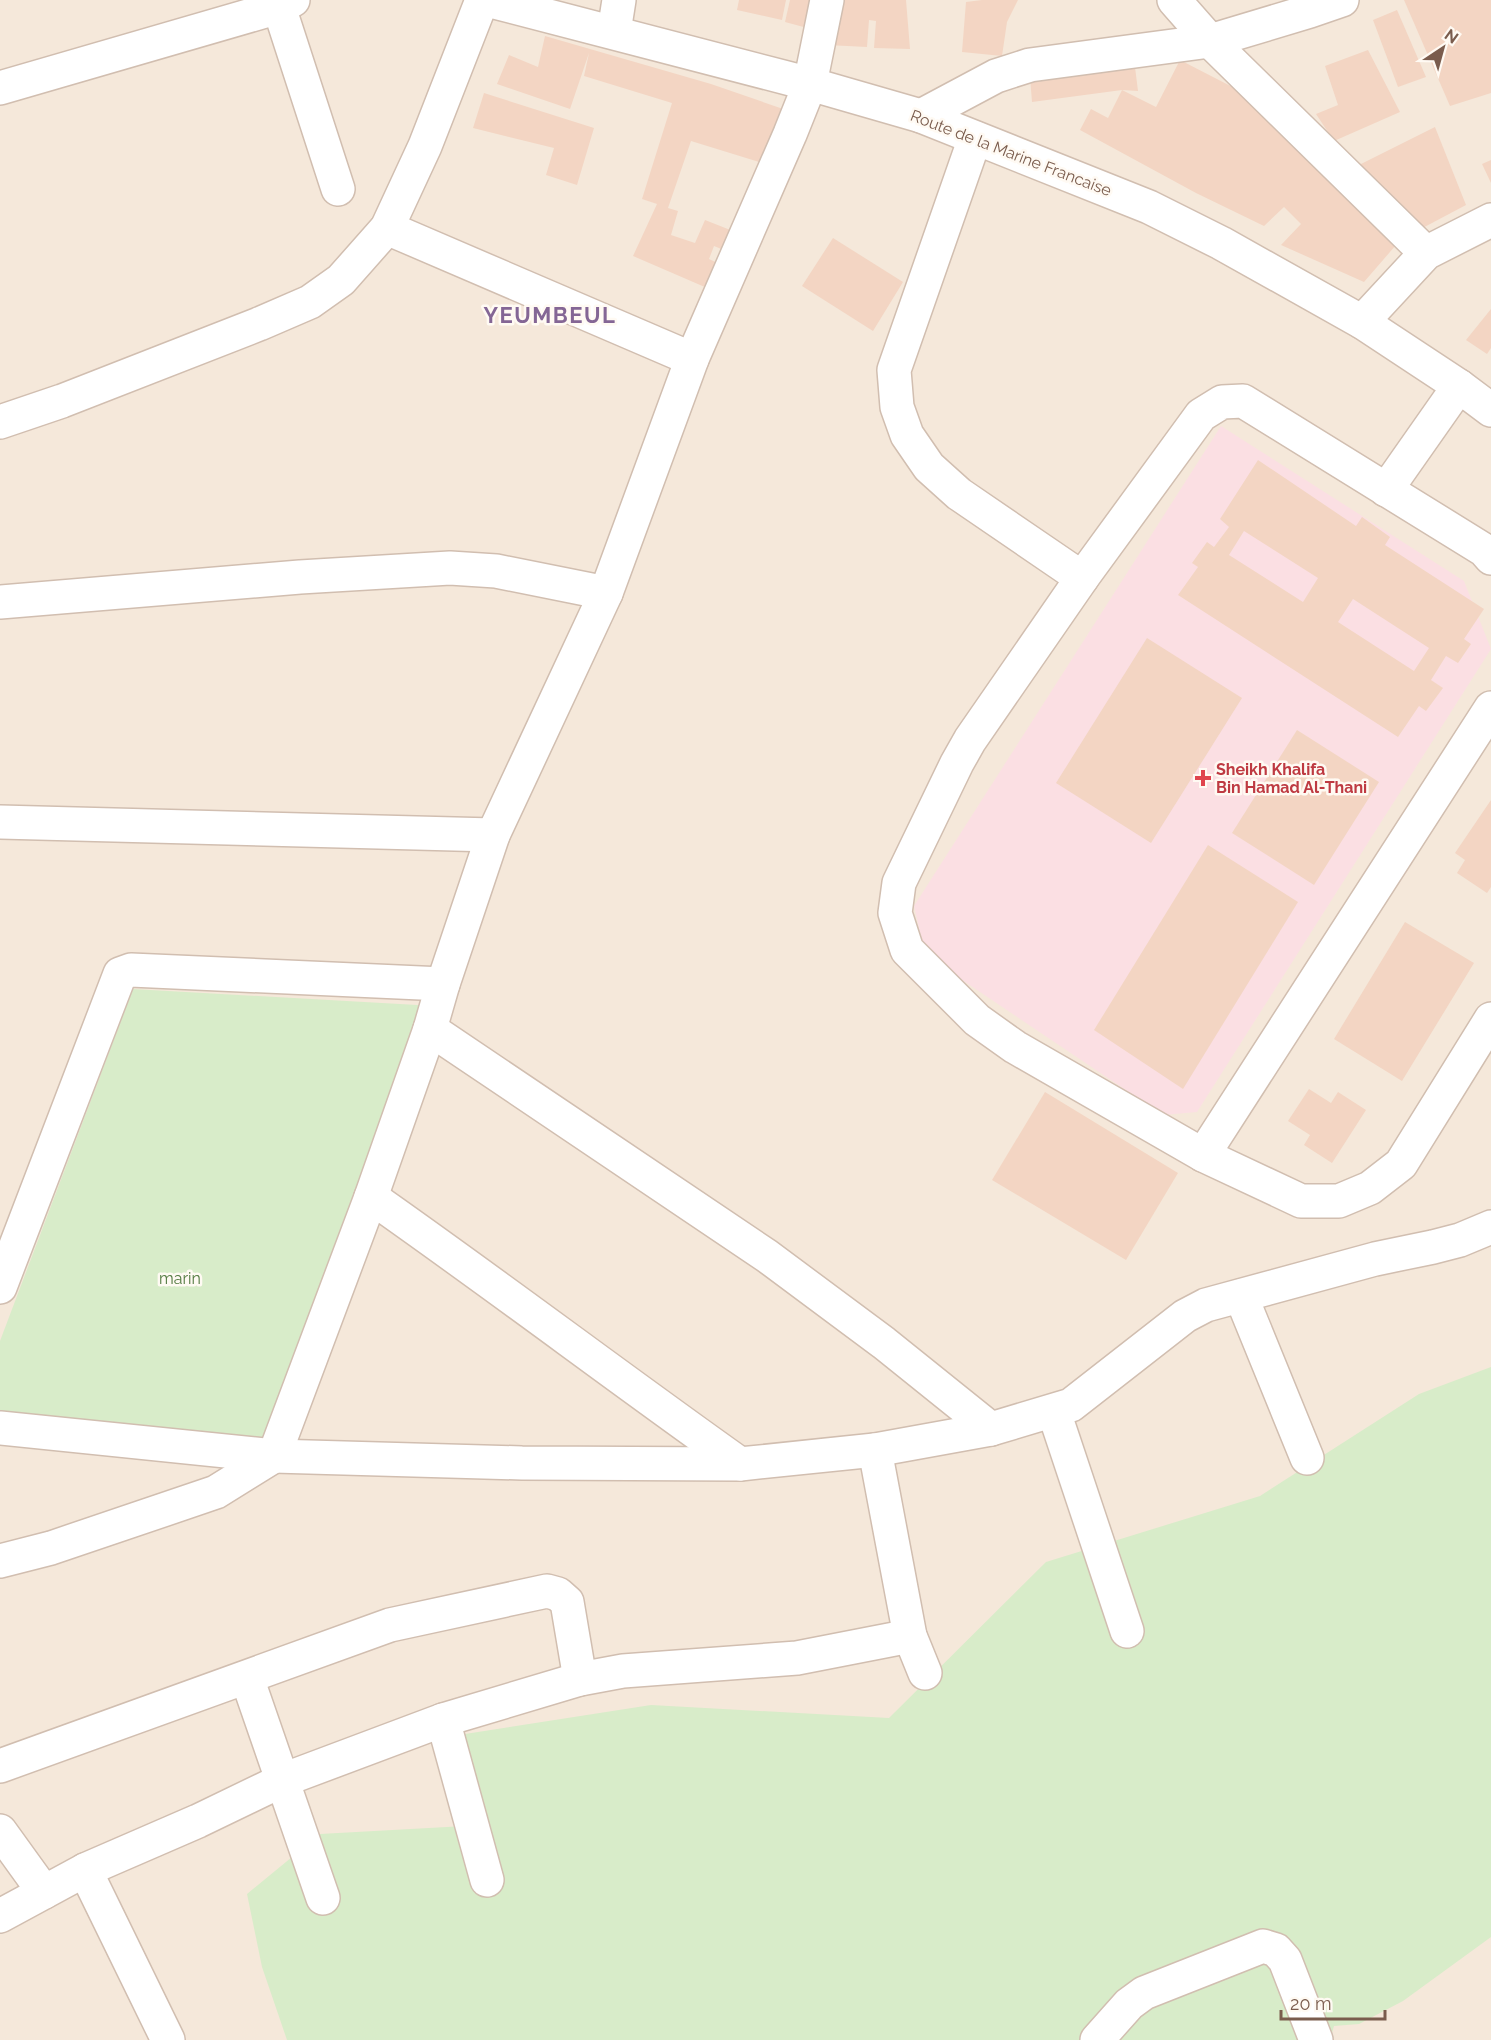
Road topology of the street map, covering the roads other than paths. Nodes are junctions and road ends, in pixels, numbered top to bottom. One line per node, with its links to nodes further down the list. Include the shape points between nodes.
1 (484, 0): 7 (street, Route de la Marine Francaise); 15 (street)
2 (619, 0): 7 (street)
3 (827, 0): 9 (street)
4 (1174, 0): 8 (street)
5 (1342, 0): 8 (street)
6 (286, 3): 10 (street); 13 (street)
7 (614, 32): 9 (street, Route de la Marine Francaise)
8 (1210, 41): 11 (street, via 1030,65 996,76); 16 (street)
9 (810, 84): 11 (street, Route de la Marine Francaise); 18 (street)
10 (0, 88)
11 (921, 116): 12 (street, Route de la Marine Francaise)
12 (975, 138): 17 (street, Route de la Marine Francaise, via 1149,207); 24 (street, via 894,370 897,407 908,435 929,466 959,494)
13 (338, 189)
14 (1491, 220): 16 (street)
15 (387, 228): 18 (street); 21 (street, via 341,280 310,302)
16 (1426, 253): 17 (street)
17 (1362, 322): 19 (street, Route de la Marine Francaise)
18 (692, 359): 25 (street)
19 (1459, 386): 20 (street, Route de la Marine Francaise); 22 (street)
20 (1491, 410)
21 (0, 422)
22 (1386, 490): 23 (street); 24 (street, via 1243,401 1222,402 1201,415)
23 (1491, 558)
24 (1082, 578): 33 (street, via 957,763 899,883 895,913 907,950 977,1020 1015,1047)
25 (606, 593): 26 (street, via 496,571 450,568); 29 (street)
26 (0, 602)
27 (1491, 708): 33 (street)
28 (0, 822): 29 (street)
29 (493, 835): 30 (street)
30 (443, 984): 32 (street); 36 (street, via 131,970 120,974)
31 (1491, 1019): 33 (street, via 1401,1164 1370,1188 1339,1201 1301,1201)
32 (430, 1029): 34 (street); 40 (street, via 767,1256)
33 (1203, 1155)
34 (371, 1197): 42 (street); 44 (street)
35 (1491, 1227): 37 (street, via 1451,1242)
36 (0, 1287)
37 (1241, 1296): 38 (street, via 1206,1305 1185,1316 1071,1405); 43 (street)
38 (1054, 1412): 40 (street); 46 (street)
39 (0, 1428): 42 (street)
40 (991, 1429): 41 (street)
41 (875, 1450): 44 (street); 47 (street)
42 (274, 1455): 44 (street, via 522,1463); 45 (street, via 216,1492 51,1548)
43 (1307, 1458)
44 (740, 1464)
45 (0, 1561)
46 (1127, 1631)
47 (910, 1636): 48 (street); 50 (street, via 797,1658 623,1671)
48 (925, 1673)
49 (247, 1678): 50 (street, via 390,1625 547,1592 558,1594 567,1602); 52 (street); 53 (street)
50 (580, 1679): 51 (street)
51 (443, 1720): 53 (street); 56 (street)
52 (0, 1766)
53 (283, 1780): 55 (street); 58 (street)
54 (0, 1831): 57 (street)
55 (85, 1870): 57 (street); 60 (street)
56 (487, 1880)
57 (44, 1892): 59 (street)
58 (323, 1898)
59 (0, 1916)
60 (168, 2040)
61 (1097, 2040): 62 (street, via 1144,1993 1263,1946 1276,1950 1285,1960)
62 (1316, 2040)

